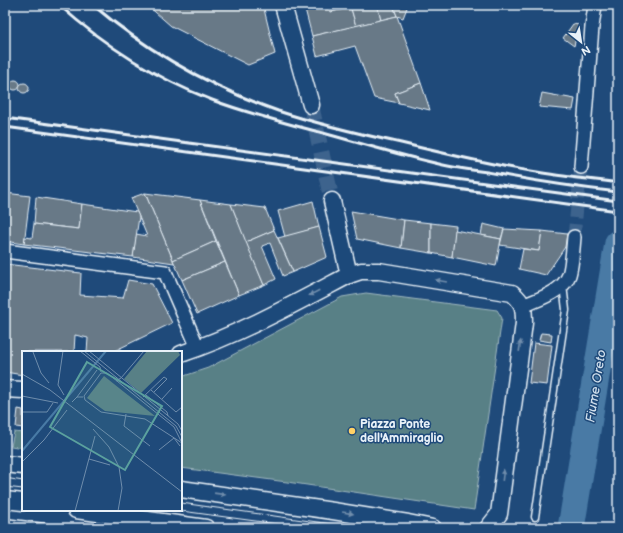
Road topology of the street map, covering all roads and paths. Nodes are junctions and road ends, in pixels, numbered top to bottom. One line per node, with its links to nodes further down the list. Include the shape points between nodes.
1 (283, 5): 3 (street)
2 (595, 5): 4 (street)
3 (311, 105)
4 (581, 167)
5 (332, 201): 8 (street)
6 (574, 237): 9 (street, via 569,275)
7 (5, 251): 11 (street, via 165,272)
8 (349, 275): 10 (street, one-way to 8, via 512,293 503,291 379,271 361,271); 11 (street, one-way to 11, via 253,325)
9 (563, 284): 10 (street, via 552,293); 21 (lane, via 566,310)
10 (523, 306): 23 (street, one-way to 10, via 524,323)
11 (198, 348): 12 (street)
12 (182, 354)
13 (5, 389): 14 (street)
14 (22, 390)
15 (5, 464): 16 (street)
16 (22, 466)
17 (182, 489): 22 (street, one-way to 22)
18 (5, 500): 19 (street)
19 (22, 502)
20 (81, 511): 25 (street)
21 (535, 517)
22 (387, 519): 28 (street); 29 (street)
23 (499, 521): 30 (street)
24 (5, 522): 26 (lane)
25 (149, 524): 27 (street)
26 (52, 528)
27 (206, 528)
28 (374, 528)
29 (433, 528)
30 (488, 528)

